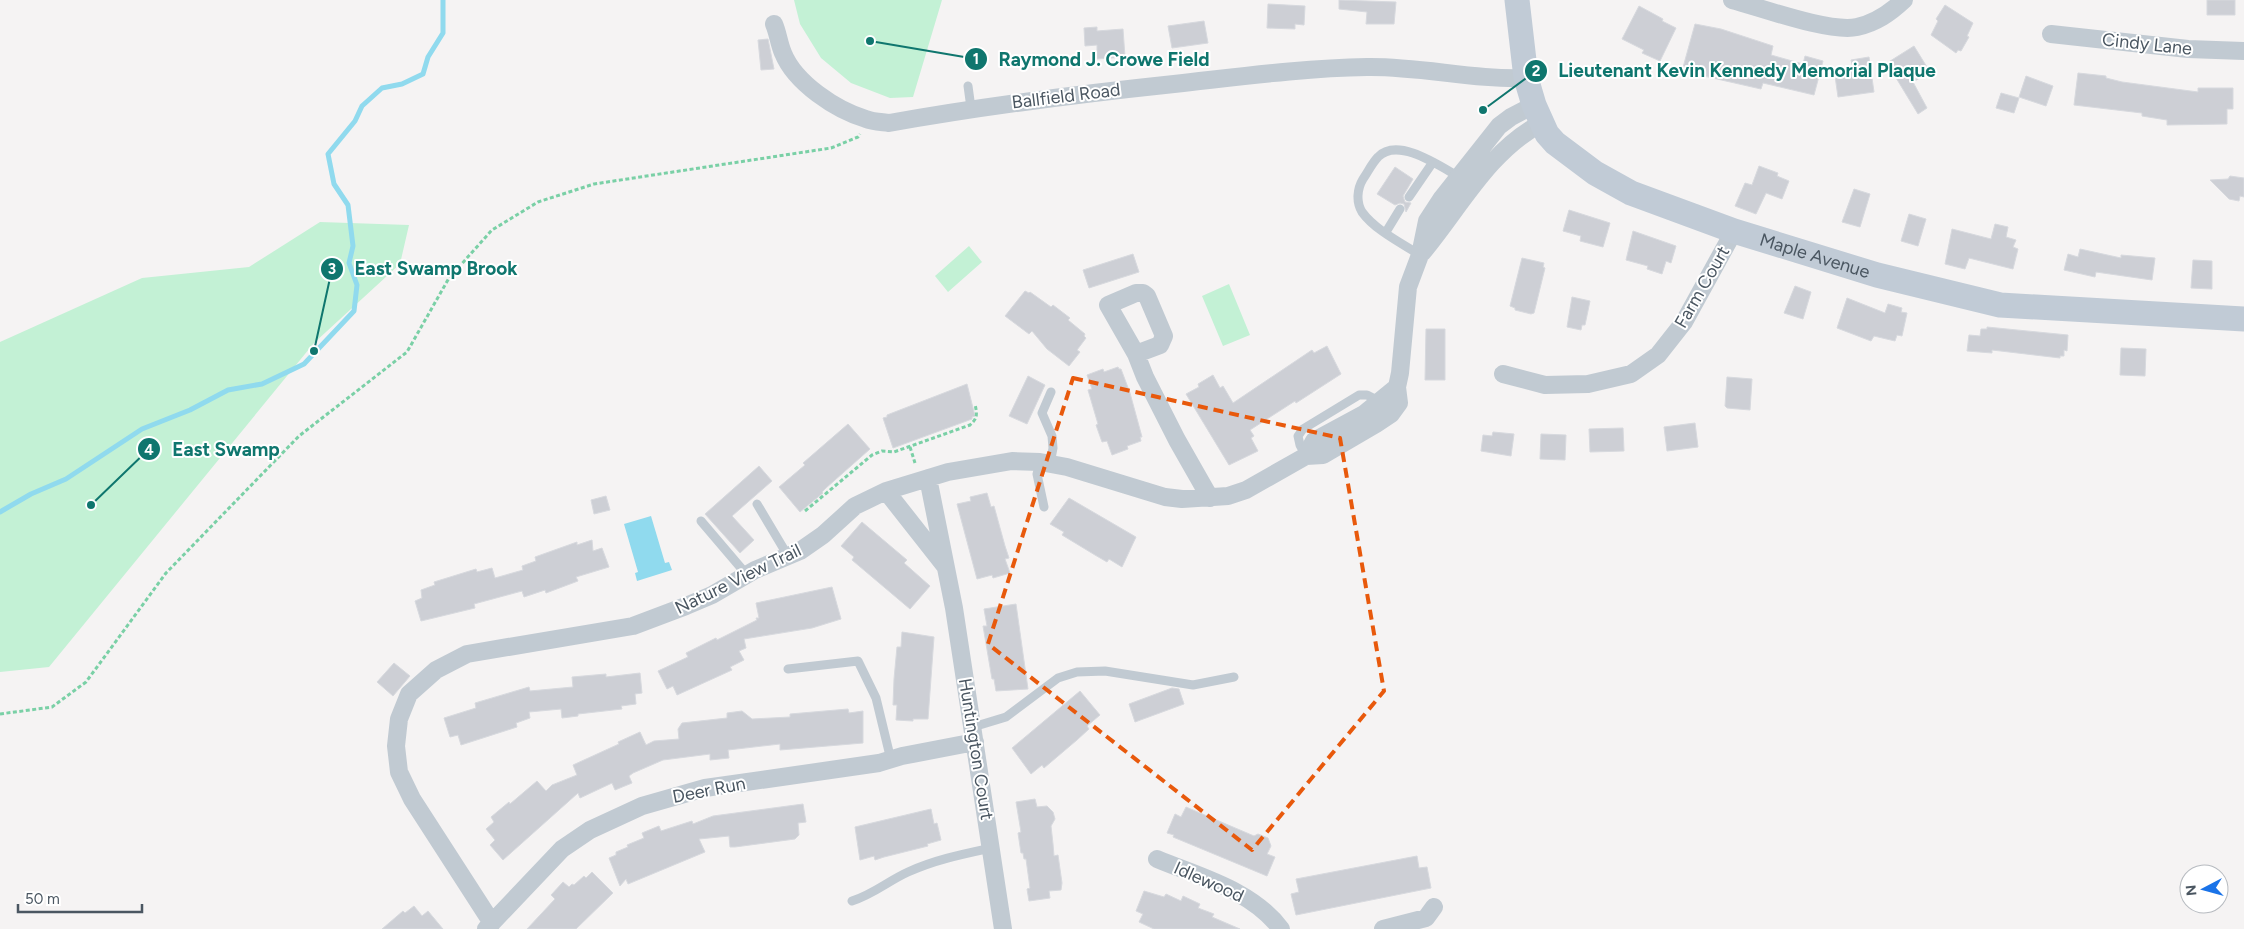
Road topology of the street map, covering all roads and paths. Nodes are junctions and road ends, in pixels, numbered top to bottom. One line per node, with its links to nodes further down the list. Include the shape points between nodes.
1 (1517, 0): 7 (main road, Maple Avenue)
2 (1732, 0): 3 (street, via 1831,28 1856,28 1875,22)
3 (1904, 0)
4 (774, 24): 11 (street, Ballfield Road, via 783,54 794,72 840,109)
5 (2051, 34): 6 (street, Cindy Lane, via 2188,50)
6 (2244, 51)
7 (1526, 78): 9 (street, Ballfield Road, via 1398,68 1344,68); 10 (main road, Maple Avenue)
8 (968, 86): 9 (lane)
9 (971, 108): 11 (street, Ballfield Road, via 889,123)
10 (1538, 114): 13 (street, Nature View Trail, via 1511,117 1499,126); 16 (main road, Maple Avenue, via 1555,143 1595,173 1631,193)
11 (868, 120): 41 (path, via 858,137 831,148 594,184 538,202 492,230 449,278 407,352 299,436 166,573 86,682 52,707)
12 (1433, 162): 13 (lane); 14 (lane); 17 (lane, via 1405,151 1391,150 1378,156 1361,182 1357,200 1362,212)
13 (1467, 181): 18 (street, Nature View Trail, via 1428,221)
14 (1409, 197)
15 (1400, 209): 17 (lane)
16 (1734, 231): 19 (main road, Maple Avenue, via 1877,275 2000,304); 21 (street, Farm Court, via 1684,322 1658,355 1631,374 1588,384 1545,385)
17 (1386, 232): 18 (lane)
18 (1420, 255): 22 (street, Nature View Trail, via 1408,287)
19 (2244, 319)
20 (1136, 354): 31 (street, via 1153,393)
21 (1503, 374)
22 (1397, 387): 26 (street, Nature View Trail, via 1364,414 1314,441); 26 (street, Nature View Trail, via 1399,403 1391,414 1323,455)
23 (1051, 392): 28 (lane, via 1042,412 1052,436 1052,448)
24 (975, 404): 25 (path, via 977,416 970,425)
25 (910, 447): 27 (path); 34 (path, via 872,455)
26 (1306, 456): 31 (street, Nature View Trail, via 1246,490)
27 (915, 463)
28 (1045, 463): 29 (street, Nature View Trail, via 1012,461); 31 (street, Nature View Trail, via 1164,497); 33 (lane, via 1037,474)
29 (928, 478): 30 (street, Nature View Trail); 37 (street, Huntington Court)
30 (886, 491): 36 (street, Nature View Trail, via 856,506 822,535); 37 (street, Huntington Court)
31 (1210, 498)
32 (757, 504): 36 (lane)
33 (1044, 507)
34 (805, 511)
35 (701, 521): 38 (lane)
36 (788, 556): 38 (street, Nature View Trail)
37 (947, 568): 42 (street, Huntington Court)
38 (747, 575): 48 (street, Nature View Trail, via 712,595 633,626 467,654 436,670 410,694 399,719 396,746 399,772)
39 (788, 669): 43 (lane, via 858,661 876,698)
40 (1234, 677): 42 (lane, via 1193,685 1105,671 1072,673 1058,678 1006,717)
41 (0, 714)
42 (974, 735): 43 (street, Deer Run); 44 (street, Huntington Court)
43 (891, 760): 48 (street, Deer Run, via 705,788 642,806 590,830 562,849)
44 (991, 848): 46 (lane, via 908,872 870,895); 49 (street, Huntington Court)
45 (1157, 859): 50 (street, Idlewood, via 1256,903)
46 (852, 901)
47 (1434, 907): 51 (street, via 1426,918)
48 (489, 926)
49 (1003, 929)
50 (1281, 929)
51 (1383, 929)

